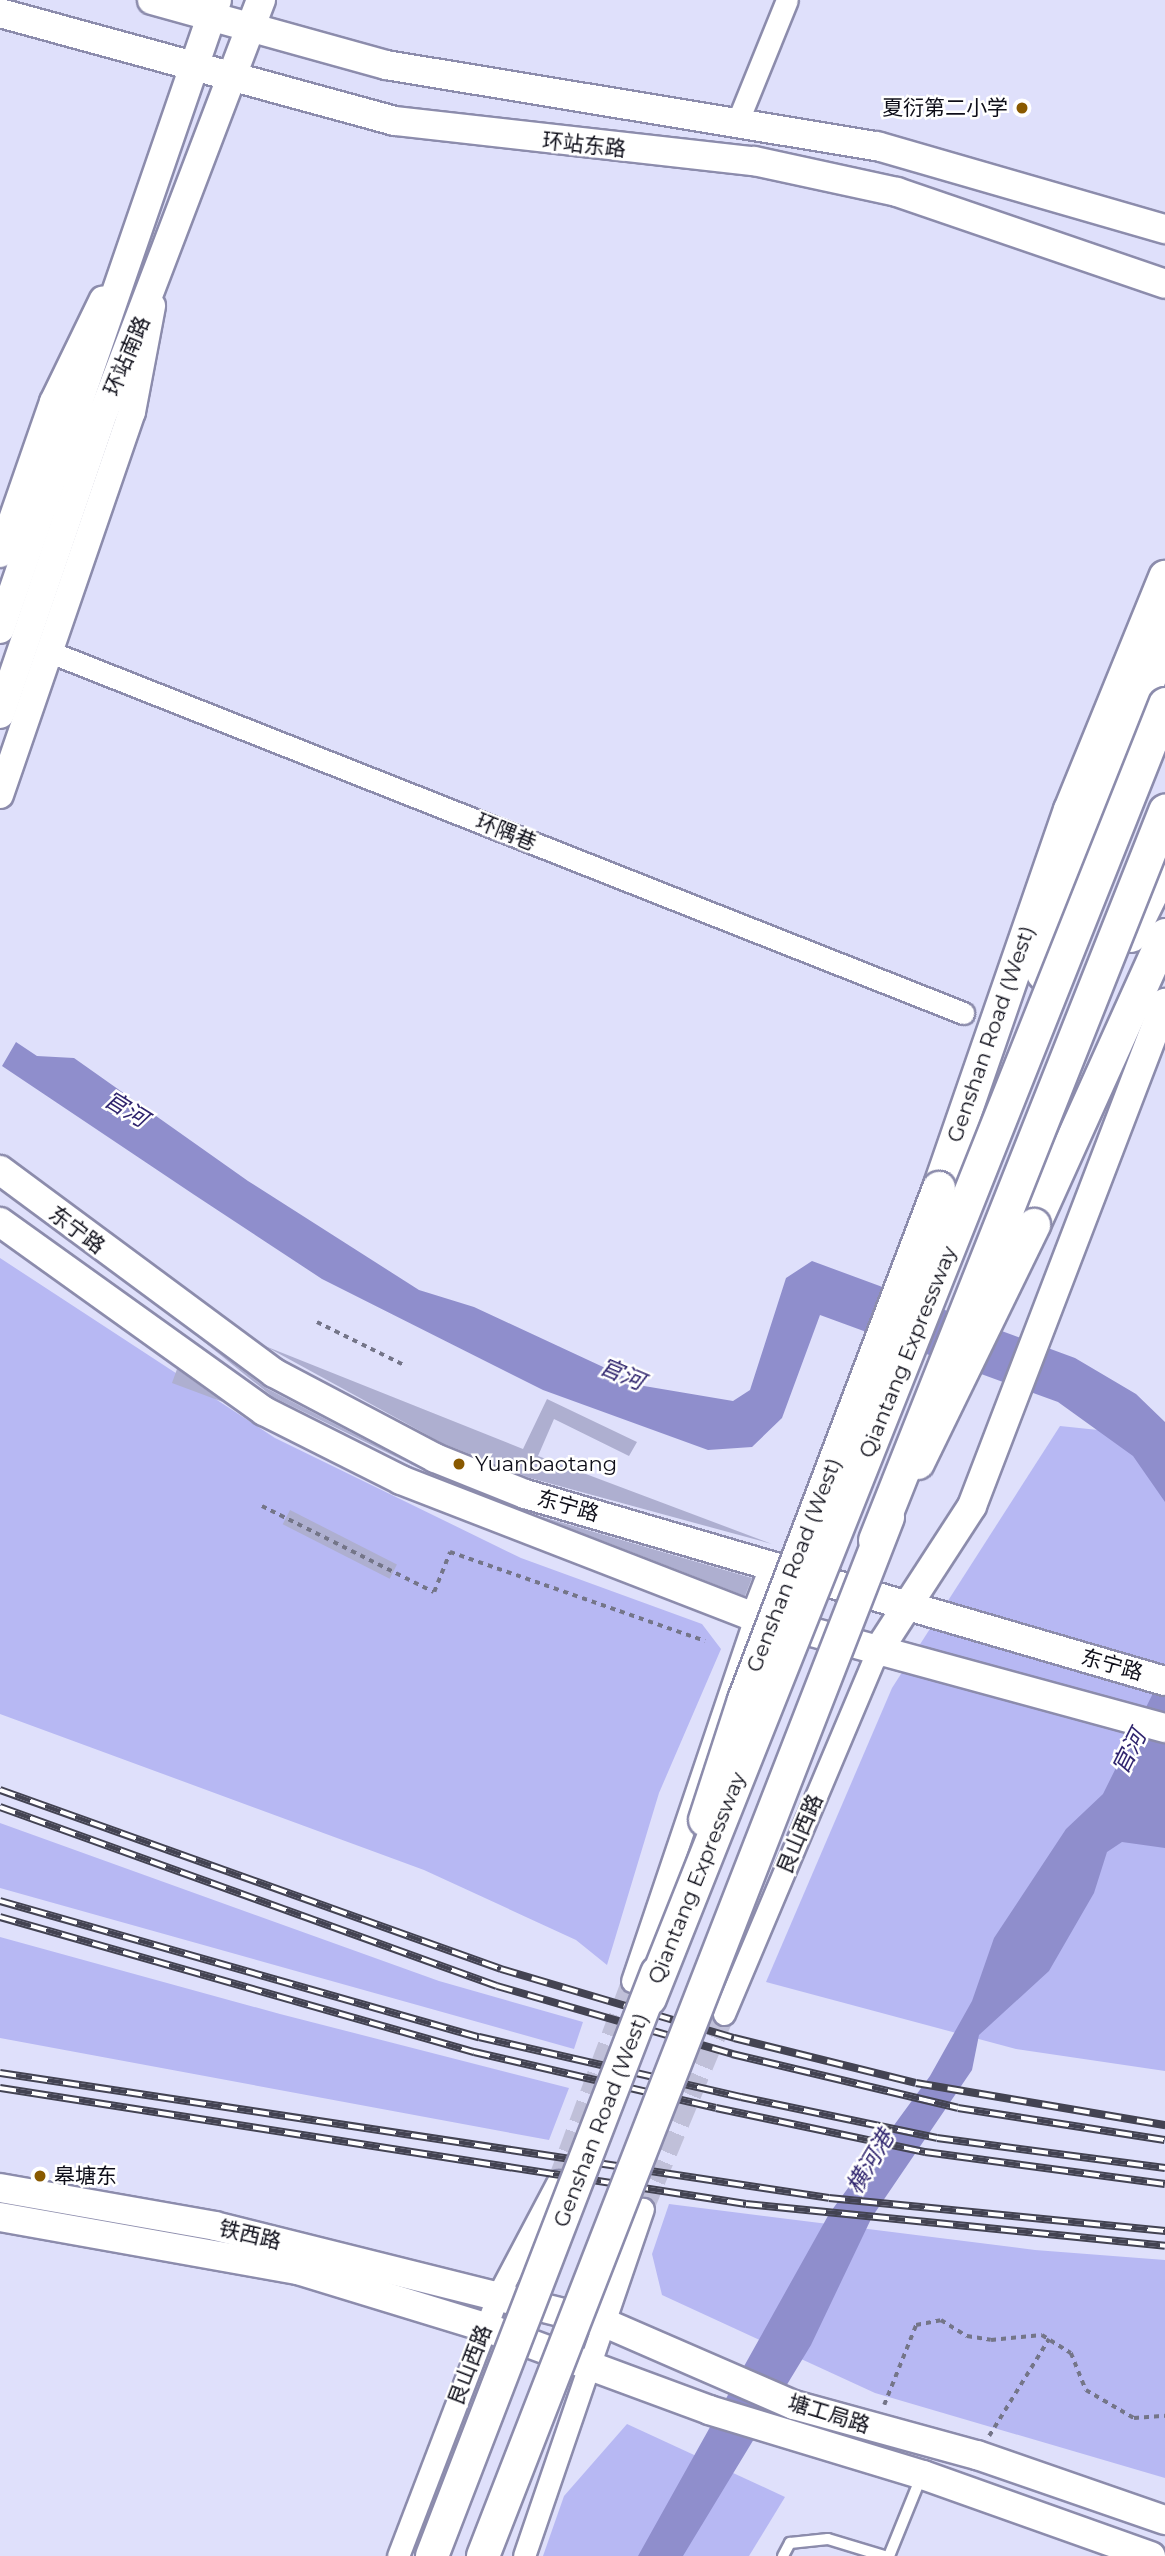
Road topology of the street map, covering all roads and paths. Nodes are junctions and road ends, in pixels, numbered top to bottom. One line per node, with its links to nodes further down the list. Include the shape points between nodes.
1 (152, 0): 4 (main road, 环站东路)
2 (261, 0): 6 (main road, 环站南路)
3 (787, 0): 9 (street)
4 (214, 8): 6 (main road, 环站东路); 7 (main road, 环站南路)
5 (0, 13): 7 (main road, 环站东路)
6 (252, 27): 8 (main road, 环站南路); 9 (main road, 环站东路, via 400,68 572,100)
7 (195, 65): 8 (main road, 环站东路); 10 (main road, 环站南路)
8 (235, 78): 12 (main road, 环站东路, via 395,121 754,161 897,192); 13 (main road, 环站南路)
9 (739, 118): 11 (main road, 环站东路, via 877,146)
10 (138, 229): 14 (street, via 53,402); 16 (main road, 环站南路)
11 (1165, 229)
12 (1165, 284)
13 (156, 288): 18 (street, via 132,412); 20 (main road, 环站南路, via 104,411)
14 (0, 554)
15 (1165, 577): 42 (main road, Genshan Road (West), bridge, via 1066,822 939,1188 744,1700)
16 (0, 629)
17 (1165, 633): 28 (highway, bridge, via 1076,869)
18 (50, 652): 21 (street); 26 (street, 环隅巷)
19 (1165, 704): 28 (highway, Qiantang Expressway, bridge)
20 (0, 713)
21 (0, 795)
22 (1165, 811): 27 (highway, Qiantang Expressway, bridge)
23 (1165, 864): 27 (highway, bridge)
24 (1165, 935): 34 (main road, bridge, via 957,1391)
25 (1165, 1003): 36 (main road, via 972,1506)
26 (963, 1013)
27 (1073, 1050): 34 (highway, Qiantang Expressway, bridge)
28 (982, 1168): 42 (highway, Qiantang Expressway, bridge)
29 (0, 1170): 35 (main road, 东宁路, via 264,1366 346,1415 525,1494)
30 (0, 1223): 37 (main road, 东宁路, via 264,1411 413,1485)
31 (317, 1322): 32 (path)
32 (404, 1365)
33 (262, 1506): 38 (path, via 434,1592 450,1552)
34 (875, 1540): 60 (main road, bridge)
35 (774, 1568): 36 (main road, 东宁路); 37 (main road)
36 (908, 1608): 39 (main road); 40 (main road, 东宁路)
37 (755, 1617): 39 (main road, 东宁路); 42 (street)
38 (705, 1641)
39 (876, 1654): 41 (main road, 东宁路); 43 (street, 艮山西路)
40 (1159, 1679)
41 (1165, 1728)
42 (640, 1989): 59 (main road, Genshan Road (West), bridge)
43 (724, 2014)
44 (558, 2181): 48 (street, 艮山西路)
45 (0, 2188): 48 (main road, 铁西路, via 215,2226)
46 (643, 2209): 49 (street)
47 (0, 2217): 50 (main road, 铁西路, via 299,2270)
48 (498, 2295): 49 (main road, 塘工局路); 50 (street, 艮山西路)
49 (604, 2323): 52 (street); 54 (main road, 塘工局路, via 794,2405)
50 (485, 2327): 52 (main road, 塘工局路); 58 (street, 艮山西路)
51 (1049, 2339): 53 (path, via 1071,2353 1086,2390 1134,2418); 54 (path, via 967,2336 941,2320 916,2325 899,2356); 55 (path)
52 (591, 2366): 56 (main road, 塘工局路, via 777,2433); 61 (street)
53 (1165, 2416)
54 (878, 2429): 55 (main road, 塘工局路)
55 (977, 2455): 57 (main road, 塘工局路)
56 (922, 2475): 63 (lane); 64 (main road, 塘工局路)
57 (1165, 2520)
58 (398, 2556)
59 (432, 2556)
60 (483, 2556)
61 (524, 2556)
62 (783, 2556): 63 (lane, via 790,2543 828,2539)
63 (887, 2556)
64 (1151, 2556)

